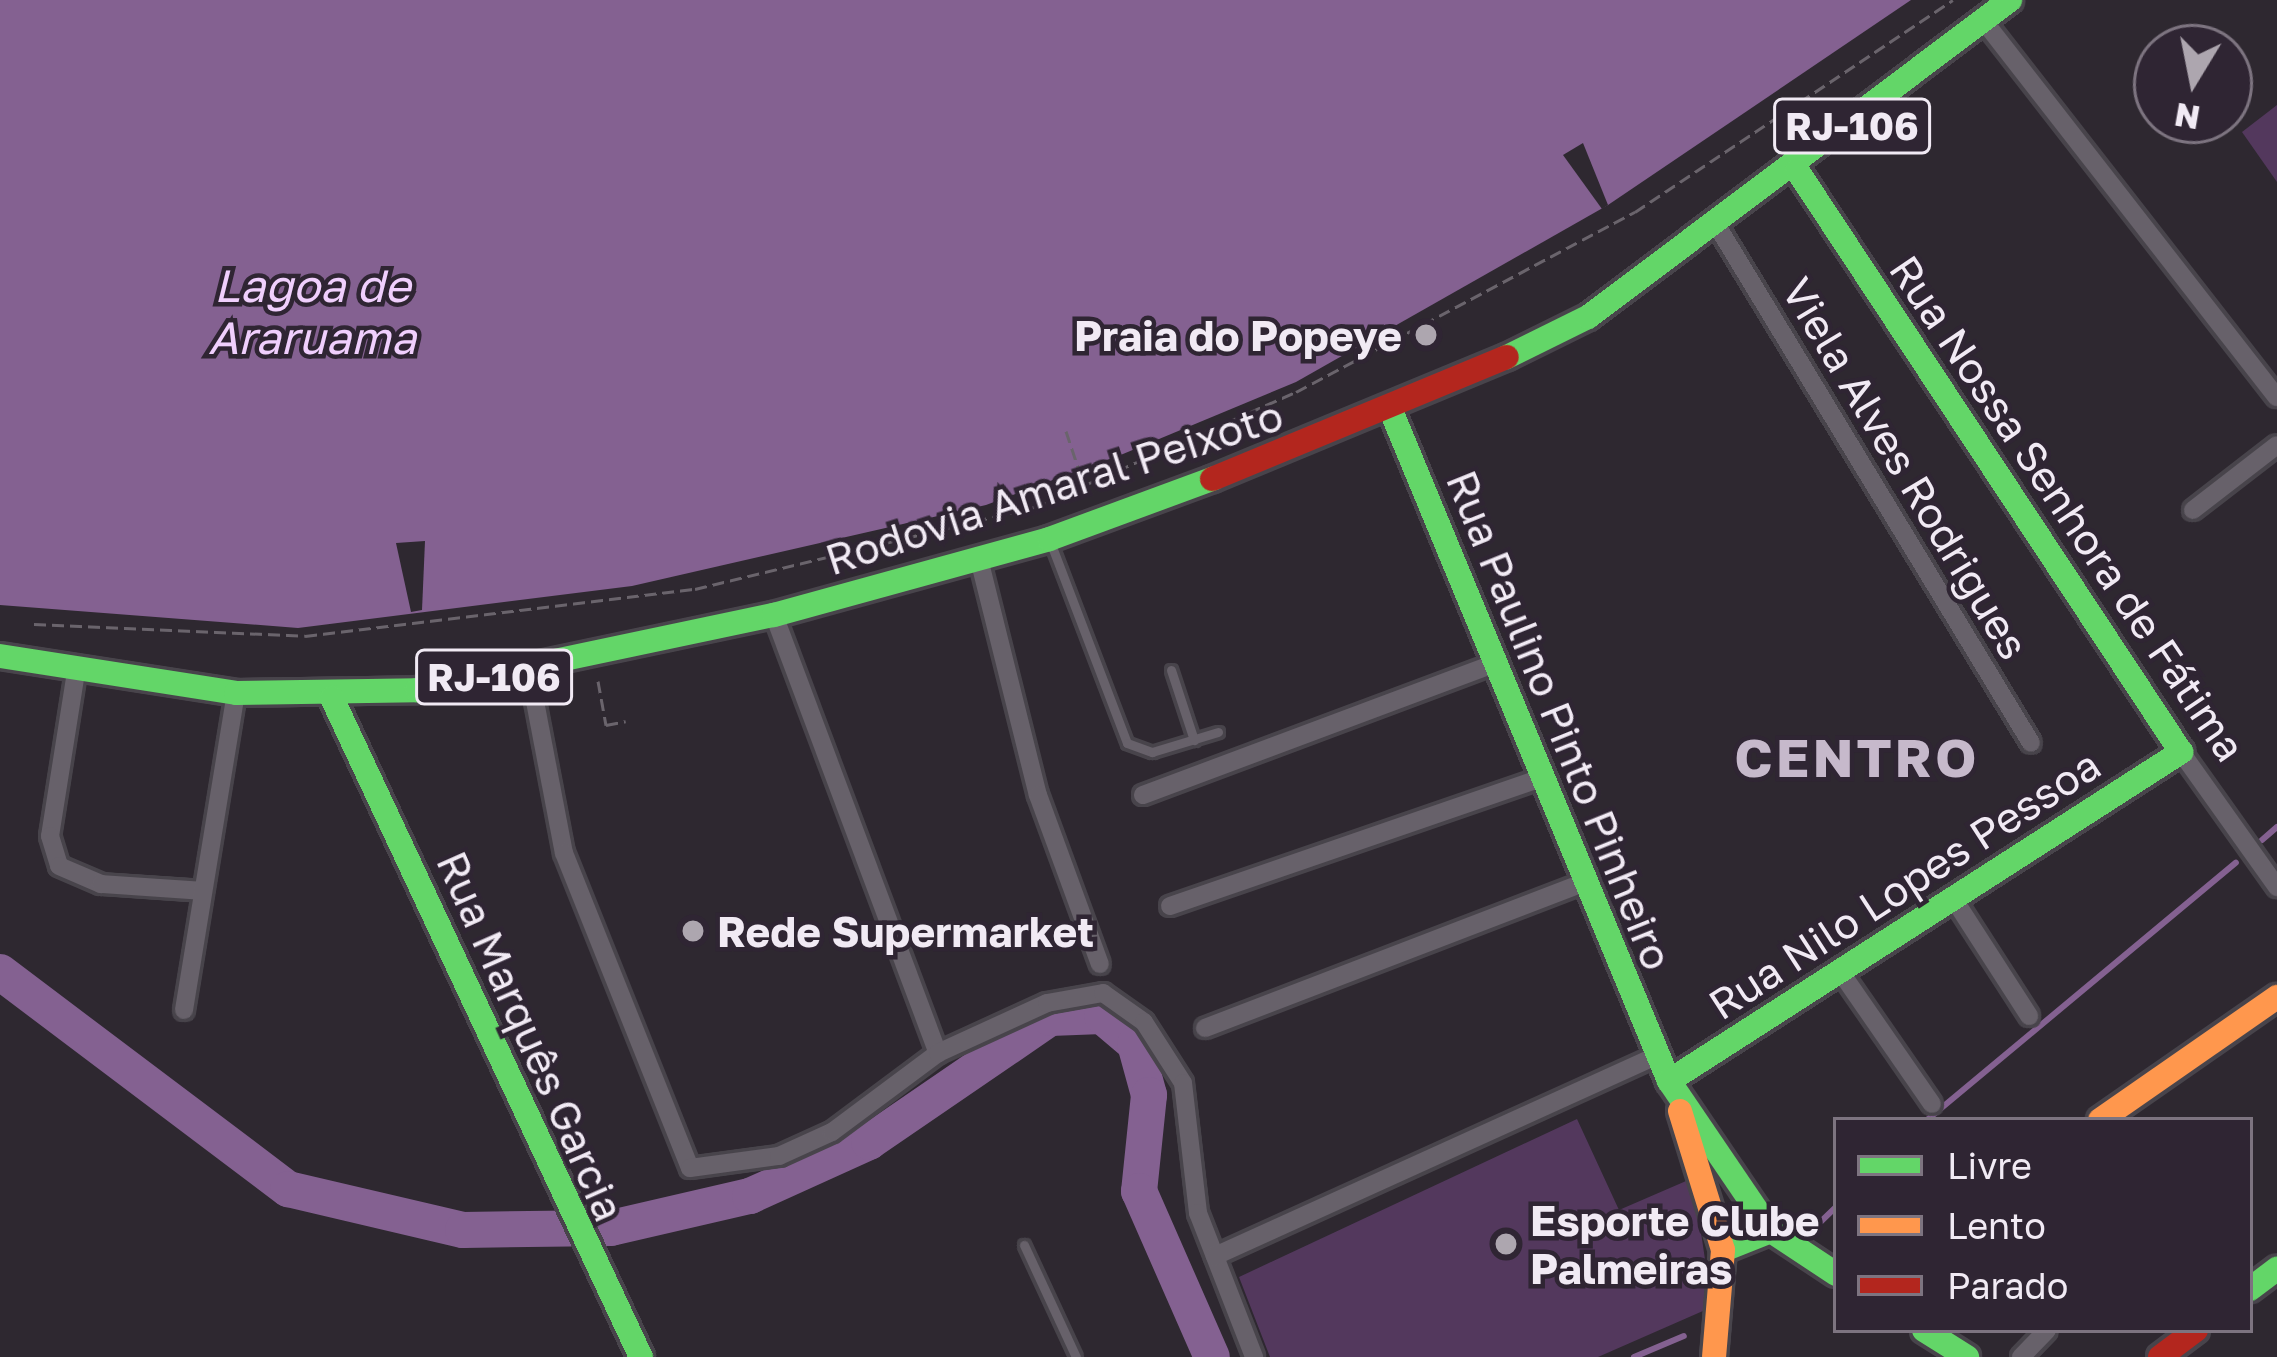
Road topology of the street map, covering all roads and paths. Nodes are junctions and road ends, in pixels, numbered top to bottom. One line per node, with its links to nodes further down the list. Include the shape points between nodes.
1 (1953, 0): 15 (path, via 1635,212 1296,392 1035,507 695,589 305,637)
2 (2010, 0): 3 (main road, Rodovia Amaral Peixoto / RJ-106)
3 (1983, 20): 4 (main road, Rodovia Amaral Peixoto / RJ-106); 6 (street)
4 (1797, 170): 5 (main road, Rodovia Amaral Peixoto / RJ-106); 30 (main road, Rua Nossa Senhora de Fátima)
5 (1719, 229): 7 (main road, Rodovia Amaral Peixoto / RJ-106, via 1588,317); 28 (street, Viela Alves Rodrigues)
6 (2277, 397)
7 (1392, 413): 12 (main road, Rodovia Amaral Peixoto / RJ-106); 18 (main road, Rua Paulino Pinto Pinheiro)
8 (1066, 431): 10 (path)
9 (2277, 445): 11 (street)
10 (1079, 470)
11 (2193, 510)
12 (1049, 538): 13 (main road, Rodovia Amaral Peixoto / RJ-106); 27 (lane, via 1127,743 1152,752)
13 (979, 560): 14 (main road, Rodovia Amaral Peixoto / RJ-106); 38 (street, via 1038,795)
14 (775, 615): 17 (main road, Rodovia Amaral Peixoto / RJ-106); 44 (street)
15 (34, 624)
16 (0, 656): 21 (main road, Rodovia Amaral Peixoto / RJ-106)
17 (593, 656): 19 (main road, Rodovia Amaral Peixoto / RJ-106); 25 (path, via 606,725)
18 (1492, 664): 31 (main road, Rua Paulino Pinto Pinheiro); 32 (street)
19 (529, 670): 23 (main road, Rodovia Amaral Peixoto / RJ-106); 44 (street, via 554,815 690,1168 779,1156 832,1132)
20 (1171, 670): 27 (lane)
21 (76, 672): 22 (main road, Rodovia Amaral Peixoto / RJ-106); 35 (street, via 50,836 59,866 101,884)
22 (236, 693): 24 (main road, Rodovia Amaral Peixoto / RJ-106); 35 (street)
23 (365, 695): 24 (main road, Rodovia Amaral Peixoto / RJ-106); 29 (main road)
24 (332, 698): 29 (main road, Rua Marquês Garcia)
25 (626, 721)
26 (1218, 733): 27 (lane)
27 (1194, 740)
28 (2031, 743)
29 (359, 744): 59 (main road, Rua Marquês Garcia, via 567,1217)
30 (2181, 752): 34 (street, Rua Nossa Senhora de Fátima); 36 (main road, Rua Nilo Lopes Pessoa)
31 (1538, 778): 33 (main road, Rua Paulino Pinto Pinheiro); 37 (street)
32 (1143, 795)
33 (1582, 884): 43 (street); 45 (main road, Rua Paulino Pinto Pinheiro)
34 (2277, 887)
35 (203, 891): 41 (street)
36 (1955, 901): 39 (main road, Rua Nilo Lopes Pessoa); 42 (street)
37 (1170, 906)
38 (1100, 964)
39 (1842, 974): 46 (main road, Rua Nilo Lopes Pessoa); 47 (street)
40 (2277, 997): 48 (main road)
41 (184, 1010)
42 (2030, 1016)
43 (1205, 1028)
44 (938, 1053): 53 (street, via 1084,991 1122,1002 1183,1084 1191,1184)
45 (1656, 1056): 46 (main road, Rua Paulino Pinto Pinheiro); 53 (street)
46 (1669, 1081): 49 (main road, Rua Paulino Pinto Pinheiro)
47 (1932, 1104)
48 (2103, 1117)
49 (1712, 1164): 50 (main road); 52 (main road)
50 (1772, 1231): 52 (main road); 54 (main road)
51 (1024, 1246): 60 (lane)
52 (1723, 1250): 62 (main road)
53 (1215, 1256): 61 (street)
54 (1833, 1272)
55 (1929, 1333): 58 (main road)
56 (2044, 1333): 63 (street)
57 (2192, 1333): 64 (main road)
58 (1964, 1356)
59 (640, 1357)
60 (1076, 1357)
61 (1254, 1357)
62 (1714, 1357)
63 (2021, 1357)
64 (2160, 1357)

